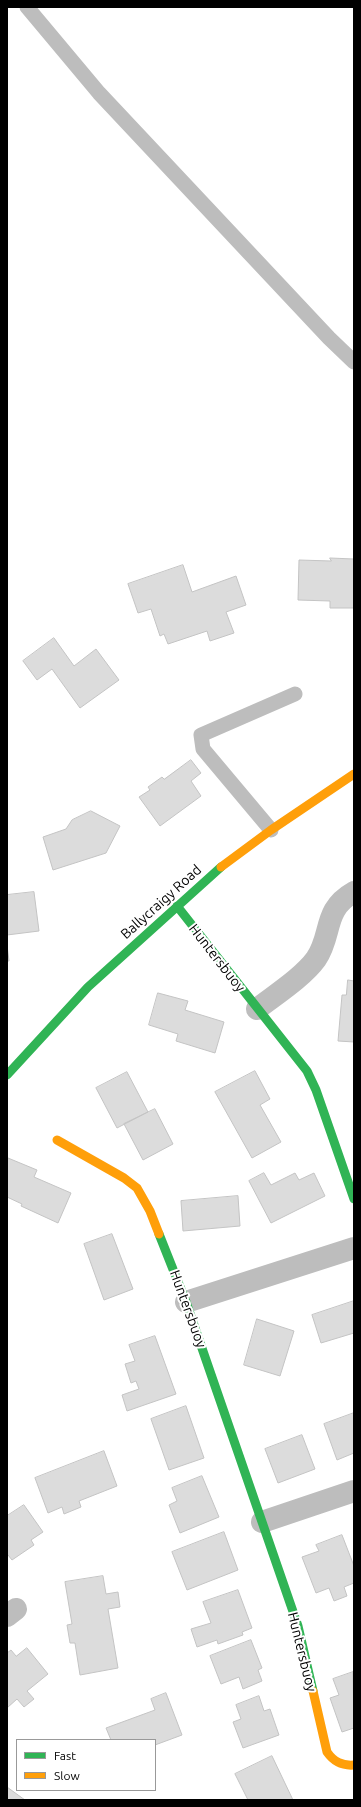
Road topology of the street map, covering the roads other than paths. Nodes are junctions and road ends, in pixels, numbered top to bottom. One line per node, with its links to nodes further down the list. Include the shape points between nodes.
1 (27, 7): 2 (lane, via 99,93)
2 (354, 362)
3 (295, 694): 5 (lane, via 201,735 203,749)
4 (354, 774): 5 (street, Ballycraigy Road)
5 (271, 830): 7 (street, Ballycraigy Road, via 222,866)
6 (354, 892): 8 (street, via 331,914 323,946 311,966)
7 (177, 906): 8 (street, Huntersbuoy); 9 (street, Ballycraigy Road, via 88,987)
8 (257, 1009): 11 (street, Huntersbuoy, via 312,1080)
9 (7, 1075)
10 (57, 1140): 13 (street, Huntersbuoy, via 137,1188 150,1211)
11 (354, 1199)
12 (354, 1248): 13 (street)
13 (186, 1302): 15 (street, Huntersbuoy)
14 (354, 1491): 15 (street)
15 (262, 1522): 16 (street, Huntersbuoy, via 298,1626 325,1746 334,1762)
16 (354, 1765)

